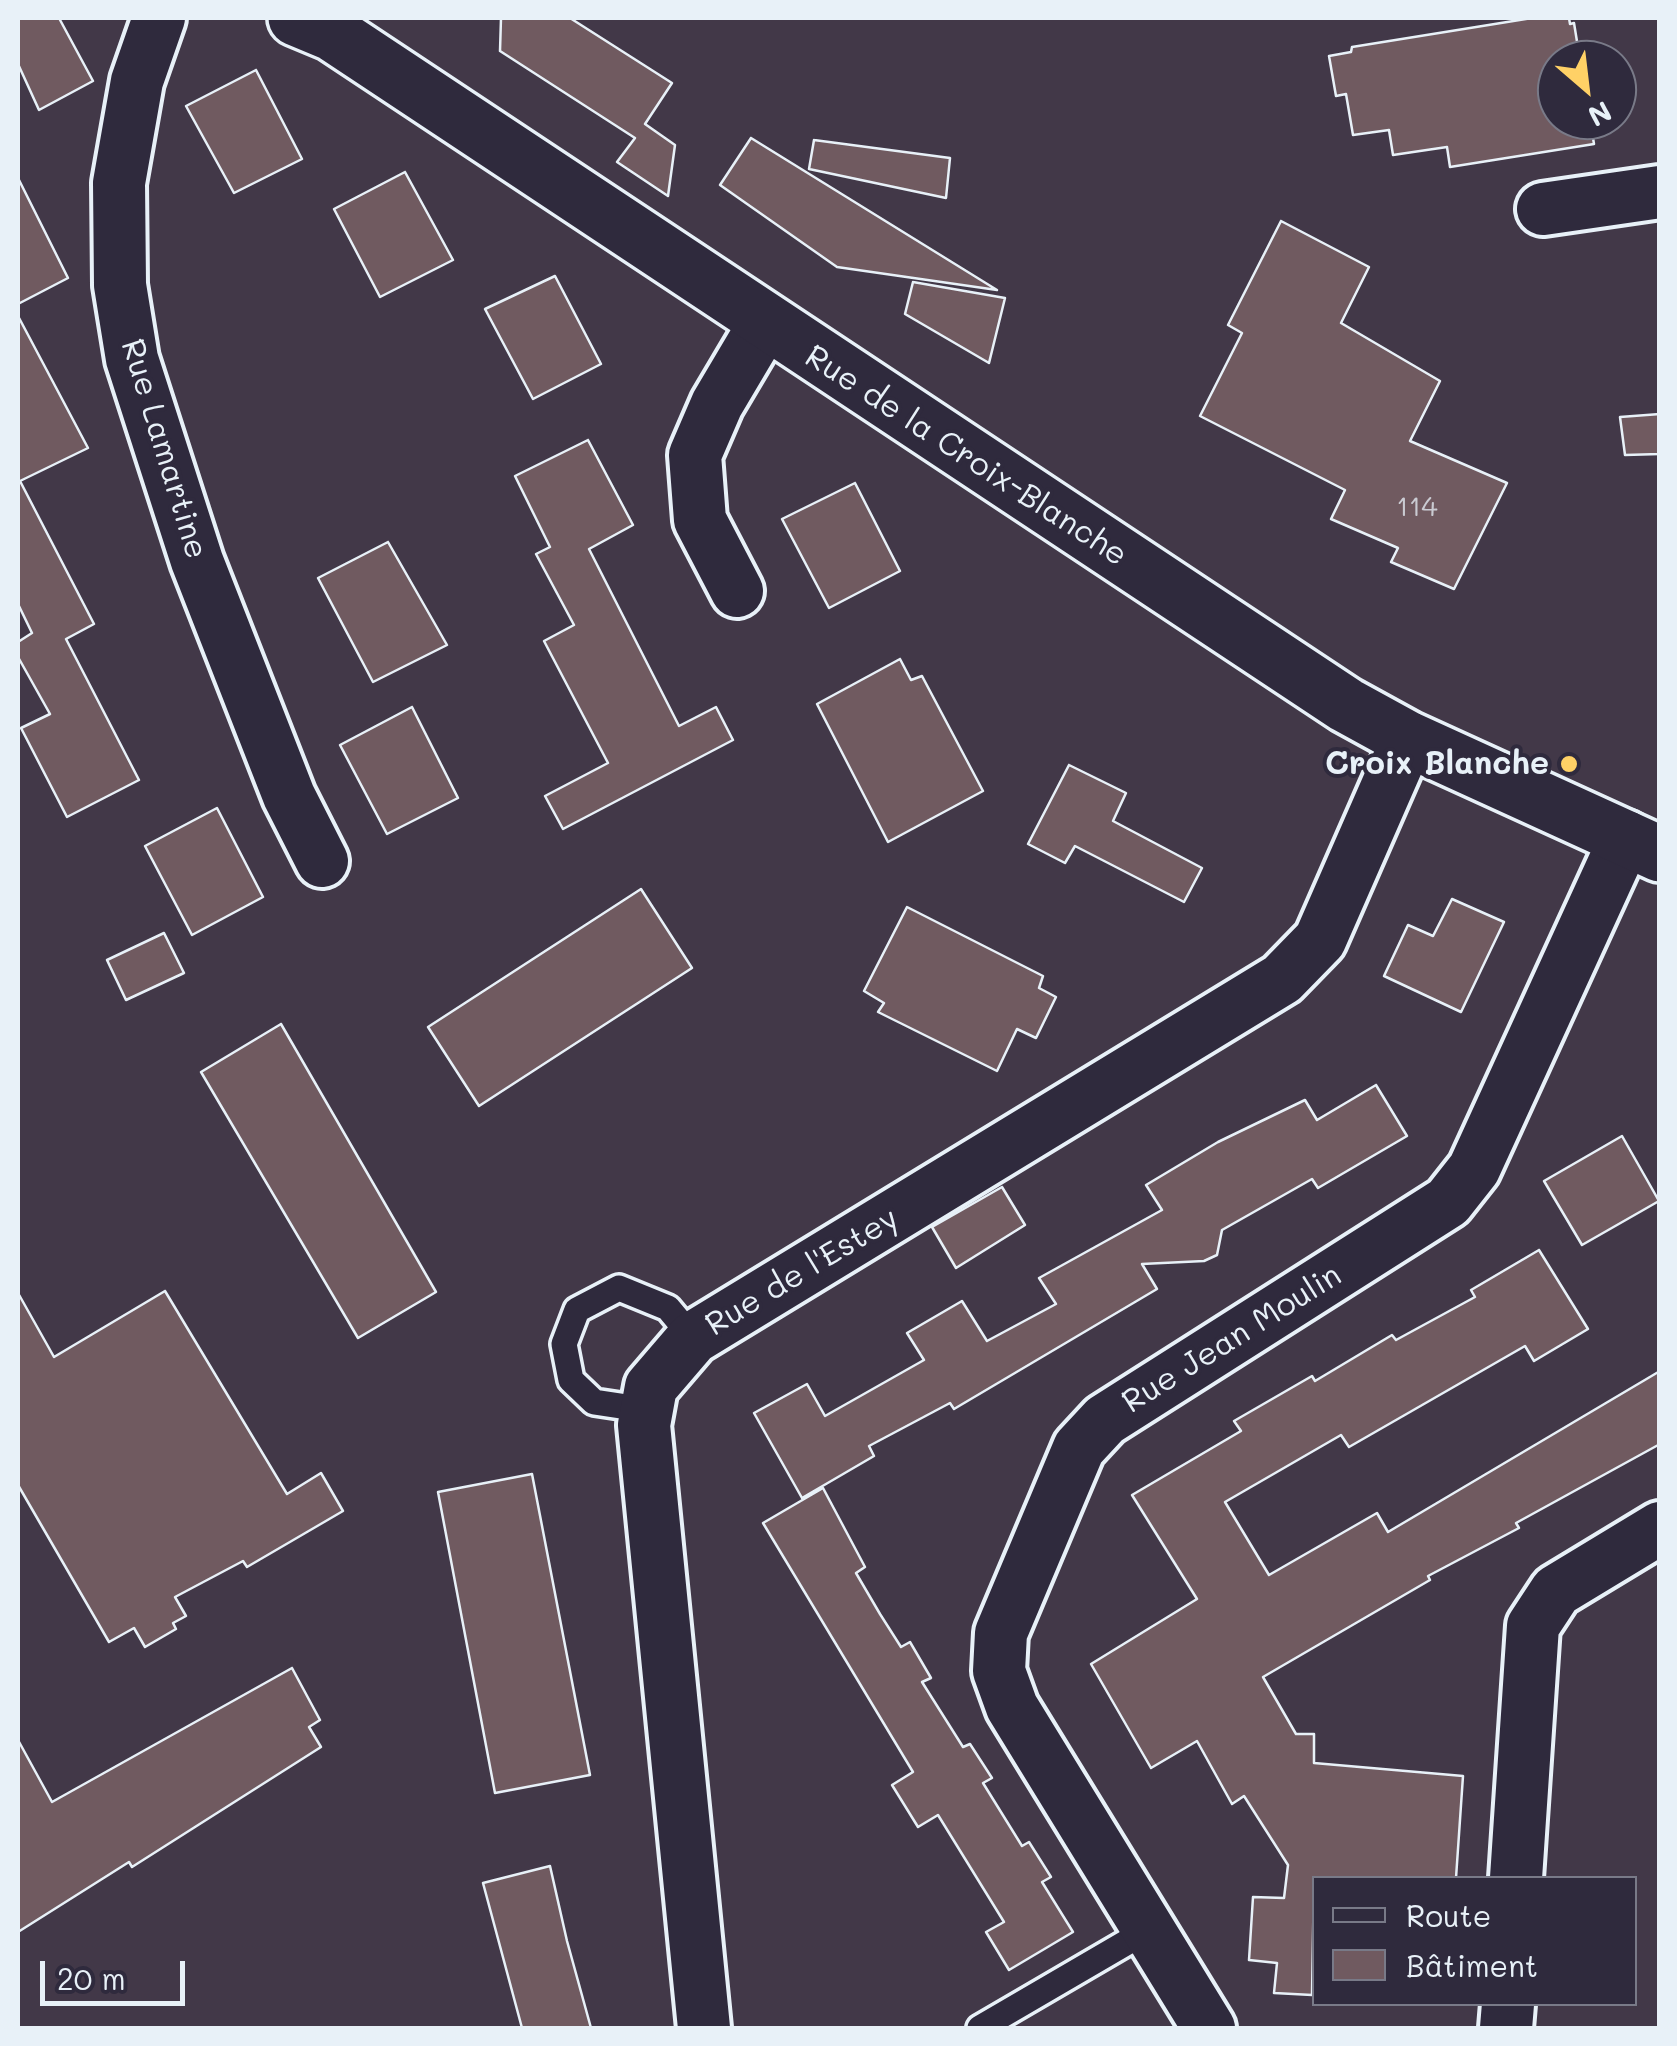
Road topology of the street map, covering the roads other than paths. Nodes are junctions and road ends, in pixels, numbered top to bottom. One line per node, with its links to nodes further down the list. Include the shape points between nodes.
1 (159, 18): 9 (street, Rue Lamartine, via 137,81 119,183 120,285 132,359 196,562 289,796)
2 (296, 18): 5 (main road, Rue de la Croix-Blanche, via 378,64)
3 (1660, 192): 4 (street)
4 (1544, 210)
5 (765, 324): 6 (street, via 716,404 695,455 700,520); 7 (main road, Rue de la Croix-Blanche, via 1346,705)
6 (738, 591)
7 (1408, 739): 8 (main road, Rue de la Croix-Blanche); 10 (street, Rue de l'Estey, via 1320,940 1282,979)
8 (1643, 846): 14 (street, Rue Jean Moulin, via 1474,1169 1448,1202 1143,1392 1079,1448 1000,1633 999,1672 1012,1707)
9 (322, 860)
10 (693, 1338): 11 (street, Rue de l'Estey, via 651,1387); 11 (lane, via 668,1308 619,1288 578,1310 564,1344 570,1380 594,1402)
11 (647, 1410): 15 (street, Rue de l'Estey)
12 (1660, 1528): 13 (street, via 1556,1591 1533,1626)
13 (1516, 1876)
14 (1148, 1930): 16 (lane); 17 (street, Rue Jean Moulin)
15 (704, 2028)
16 (980, 2028)
17 (1209, 2028)

